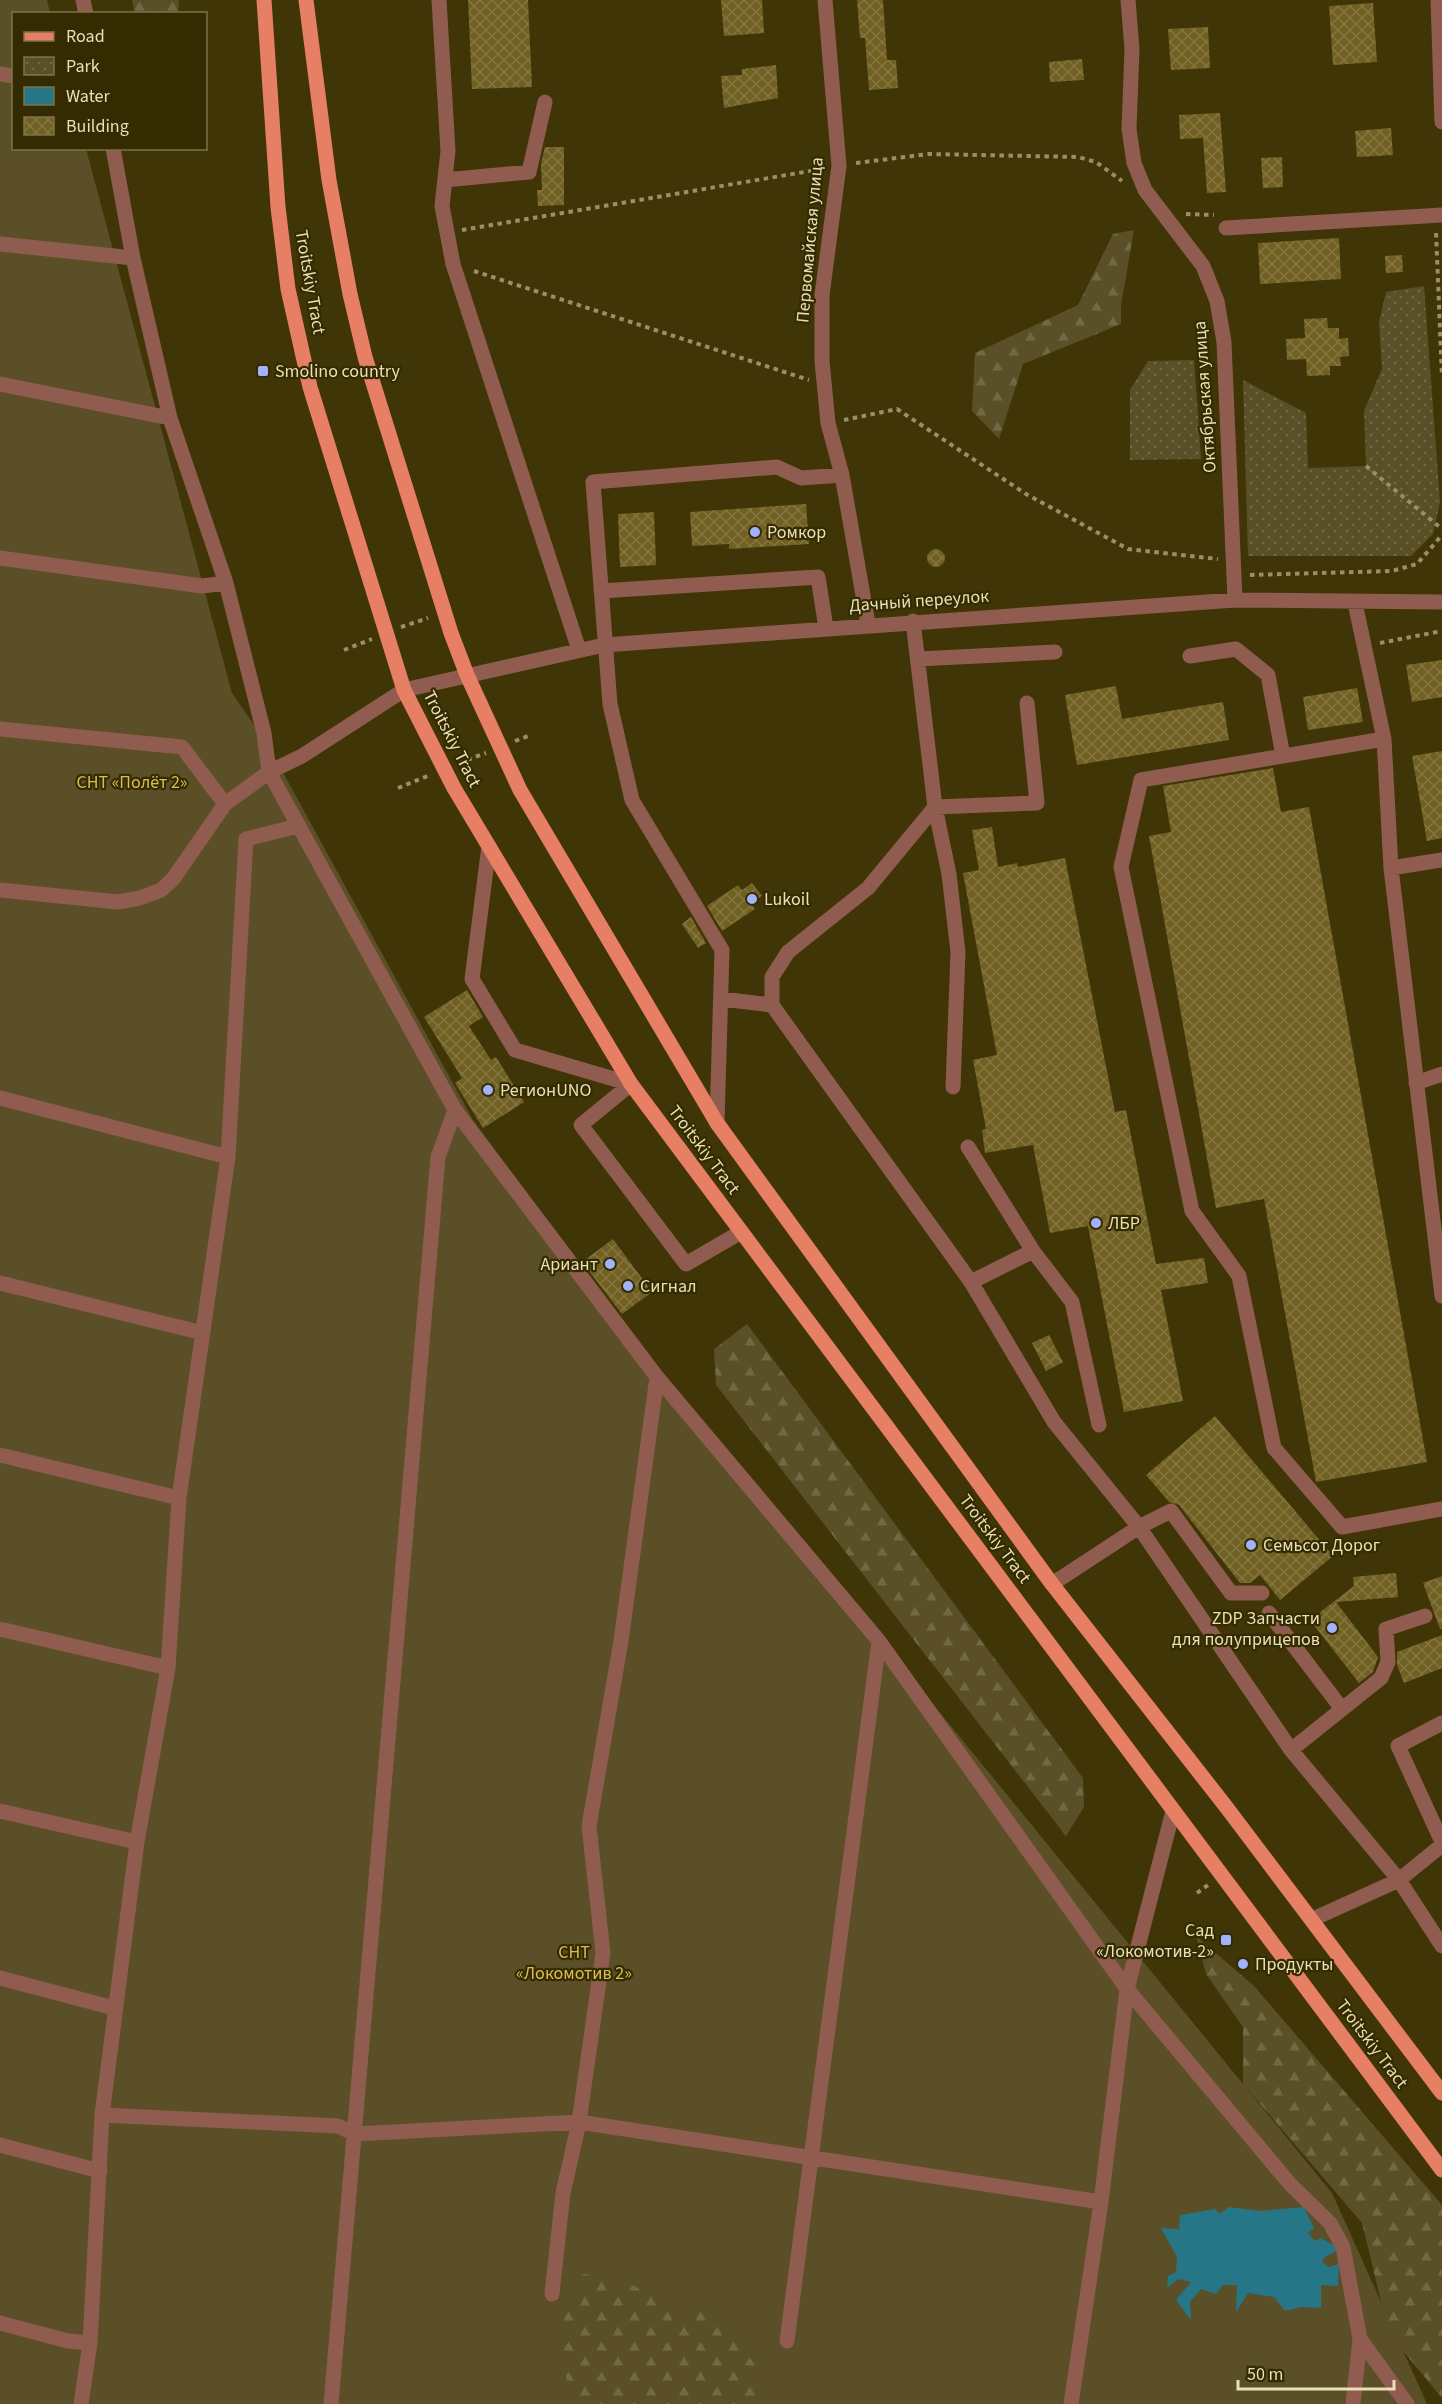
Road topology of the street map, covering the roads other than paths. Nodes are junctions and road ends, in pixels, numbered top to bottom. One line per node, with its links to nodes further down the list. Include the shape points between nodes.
1 (264, 0): 33 (main road, Troitskiy Tract, via 278,207 288,289 310,387)
2 (308, 0): 32 (main road, Troitskiy Tract, via 341,255 364,357)
3 (439, 0): 10 (street, via 448,151)
4 (825, 0): 17 (street, Первомайская улица, via 839,166 822,296 824,385 828,423)
5 (1128, 0): 21 (street, Октябрьская улица, via 1134,163 1145,190 1203,266 1217,301 1224,342)
6 (1438, 0): 8 (street)
7 (545, 102): 10 (street, via 529,172)
8 (1442, 122)
9 (113, 150): 14 (street)
10 (445, 180): 28 (street, via 442,206 453,264)
11 (1439, 215): 12 (street)
12 (1224, 222)
13 (0, 244): 14 (street)
14 (133, 258): 16 (street)
15 (0, 384): 16 (street)
16 (170, 418): 19 (street)
17 (842, 475): 20 (street, via 801,478 777,467 593,482); 25 (street, Первомайская улица)
18 (0, 558): 19 (street, via 202,586)
19 (226, 583): 38 (street, via 264,733)
20 (601, 591): 26 (street, via 818,577); 27 (street)
21 (1235, 600): 23 (street, Дачный переулок); 24 (street, Дачный переулок)
22 (1442, 602): 23 (street, Дачный переулок)
23 (1355, 603): 36 (street)
24 (913, 621): 25 (street, Дачный переулок); 31 (street)
25 (868, 624): 26 (street, Дачный переулок)
26 (826, 628): 27 (street, Дачный переулок)
27 (604, 645): 28 (street, Дачный переулок); 46 (street, via 610,704 632,800 722,950)
28 (579, 650): 32 (street, Дачный переулок)
29 (1055, 652): 31 (street)
30 (1190, 656): 37 (street, via 1236,649 1268,675)
31 (918, 659): 40 (street)
32 (467, 675): 33 (street, Дачный переулок); 54 (main road, Troitskiy Tract, via 520,790)
33 (404, 690): 38 (street, Дачный переулок, via 302,756); 42 (main road, Troitskiy Tract)
34 (1027, 703): 40 (street, via 1037,803)
35 (0, 729): 39 (street, via 182,747)
36 (1384, 740): 37 (street); 44 (street)
37 (1283, 756): 67 (street, via 1141,780 1121,867 1192,1211 1239,1276 1274,1448 1342,1527)
38 (269, 772): 39 (street, Дачный переулок); 41 (street)
39 (225, 804): 45 (street, Дачный переулок, via 173,879 161,890 118,902)
40 (935, 807): 47 (street, via 868,888 788,952 772,977); 51 (street, via 949,874 958,952)
41 (298, 825): 53 (street); 56 (street, via 246,839)
42 (489, 846): 50 (main road, Troitskiy Tract); 50 (street, via 472,979 515,1050)
43 (1442, 860): 44 (street)
44 (1392, 868): 49 (street)
45 (0, 890)
46 (721, 999): 47 (street); 54 (street)
47 (772, 1005): 59 (street)
48 (1442, 1074): 49 (street)
49 (1416, 1083): 61 (street)
50 (631, 1084): 57 (main road, Troitskiy Tract); 57 (street, via 580,1125 686,1264)
51 (953, 1087)
52 (0, 1098): 56 (street)
53 (455, 1110): 63 (street); 92 (street, via 438,1157)
54 (717, 1123): 69 (main road, Troitskiy Tract)
55 (968, 1147): 58 (street)
56 (228, 1157): 62 (street)
57 (741, 1232): 80 (main road, Troitskiy Tract)
58 (1033, 1251): 59 (street); 64 (street, via 1072,1302)
59 (971, 1282): 68 (street, via 1054,1422)
60 (0, 1283): 62 (street)
61 (1442, 1296)
62 (202, 1334): 66 (street)
63 (657, 1377): 74 (street); 91 (street, via 621,1641 589,1826 603,1953)
64 (1099, 1425)
65 (0, 1455): 66 (street)
66 (179, 1498): 75 (street)
67 (1442, 1509)
68 (1139, 1527): 69 (street); 70 (street, via 1171,1511 1231,1593); 78 (street)
69 (1052, 1584): 84 (main road, Troitskiy Tract)
70 (1262, 1593)
71 (1269, 1613): 76 (street)
72 (1425, 1616): 76 (street, via 1386,1629 1388,1662 1381,1678)
73 (0, 1629): 75 (street)
74 (879, 1641): 87 (street); 94 (street)
75 (168, 1668): 81 (street)
76 (1342, 1709): 78 (street)
77 (1442, 1723): 82 (street, via 1398,1746)
78 (1291, 1750): 83 (street)
79 (0, 1811): 81 (street)
80 (1173, 1811): 87 (street); 95 (main road, Troitskiy Tract)
81 (137, 1842): 88 (street)
82 (1442, 1844): 83 (street)
83 (1399, 1880): 84 (street); 85 (street)
84 (1313, 1919): 89 (main road, Troitskiy Tract)
85 (1442, 1946)
86 (0, 1978): 88 (street)
87 (1127, 1989): 97 (street); 100 (street, via 1290,2184 1330,2223 1343,2247)
88 (114, 2008): 90 (street)
89 (1442, 2093)
90 (102, 2115): 92 (street, via 338,2126); 96 (street)
91 (579, 2122): 92 (street); 94 (street); 98 (street, via 563,2193)
92 (355, 2134): 104 (street)
93 (0, 2145): 96 (street)
94 (812, 2159): 97 (street); 101 (street)
95 (1442, 2170)
96 (100, 2171): 102 (street)
97 (1101, 2202): 105 (street)
98 (552, 2294)
99 (0, 2323): 102 (street)
100 (1360, 2339): 106 (street); 107 (street)
101 (787, 2341)
102 (90, 2343): 103 (street)
103 (81, 2404)
104 (331, 2404)
105 (1071, 2404)
106 (1353, 2404)
107 (1407, 2404)

